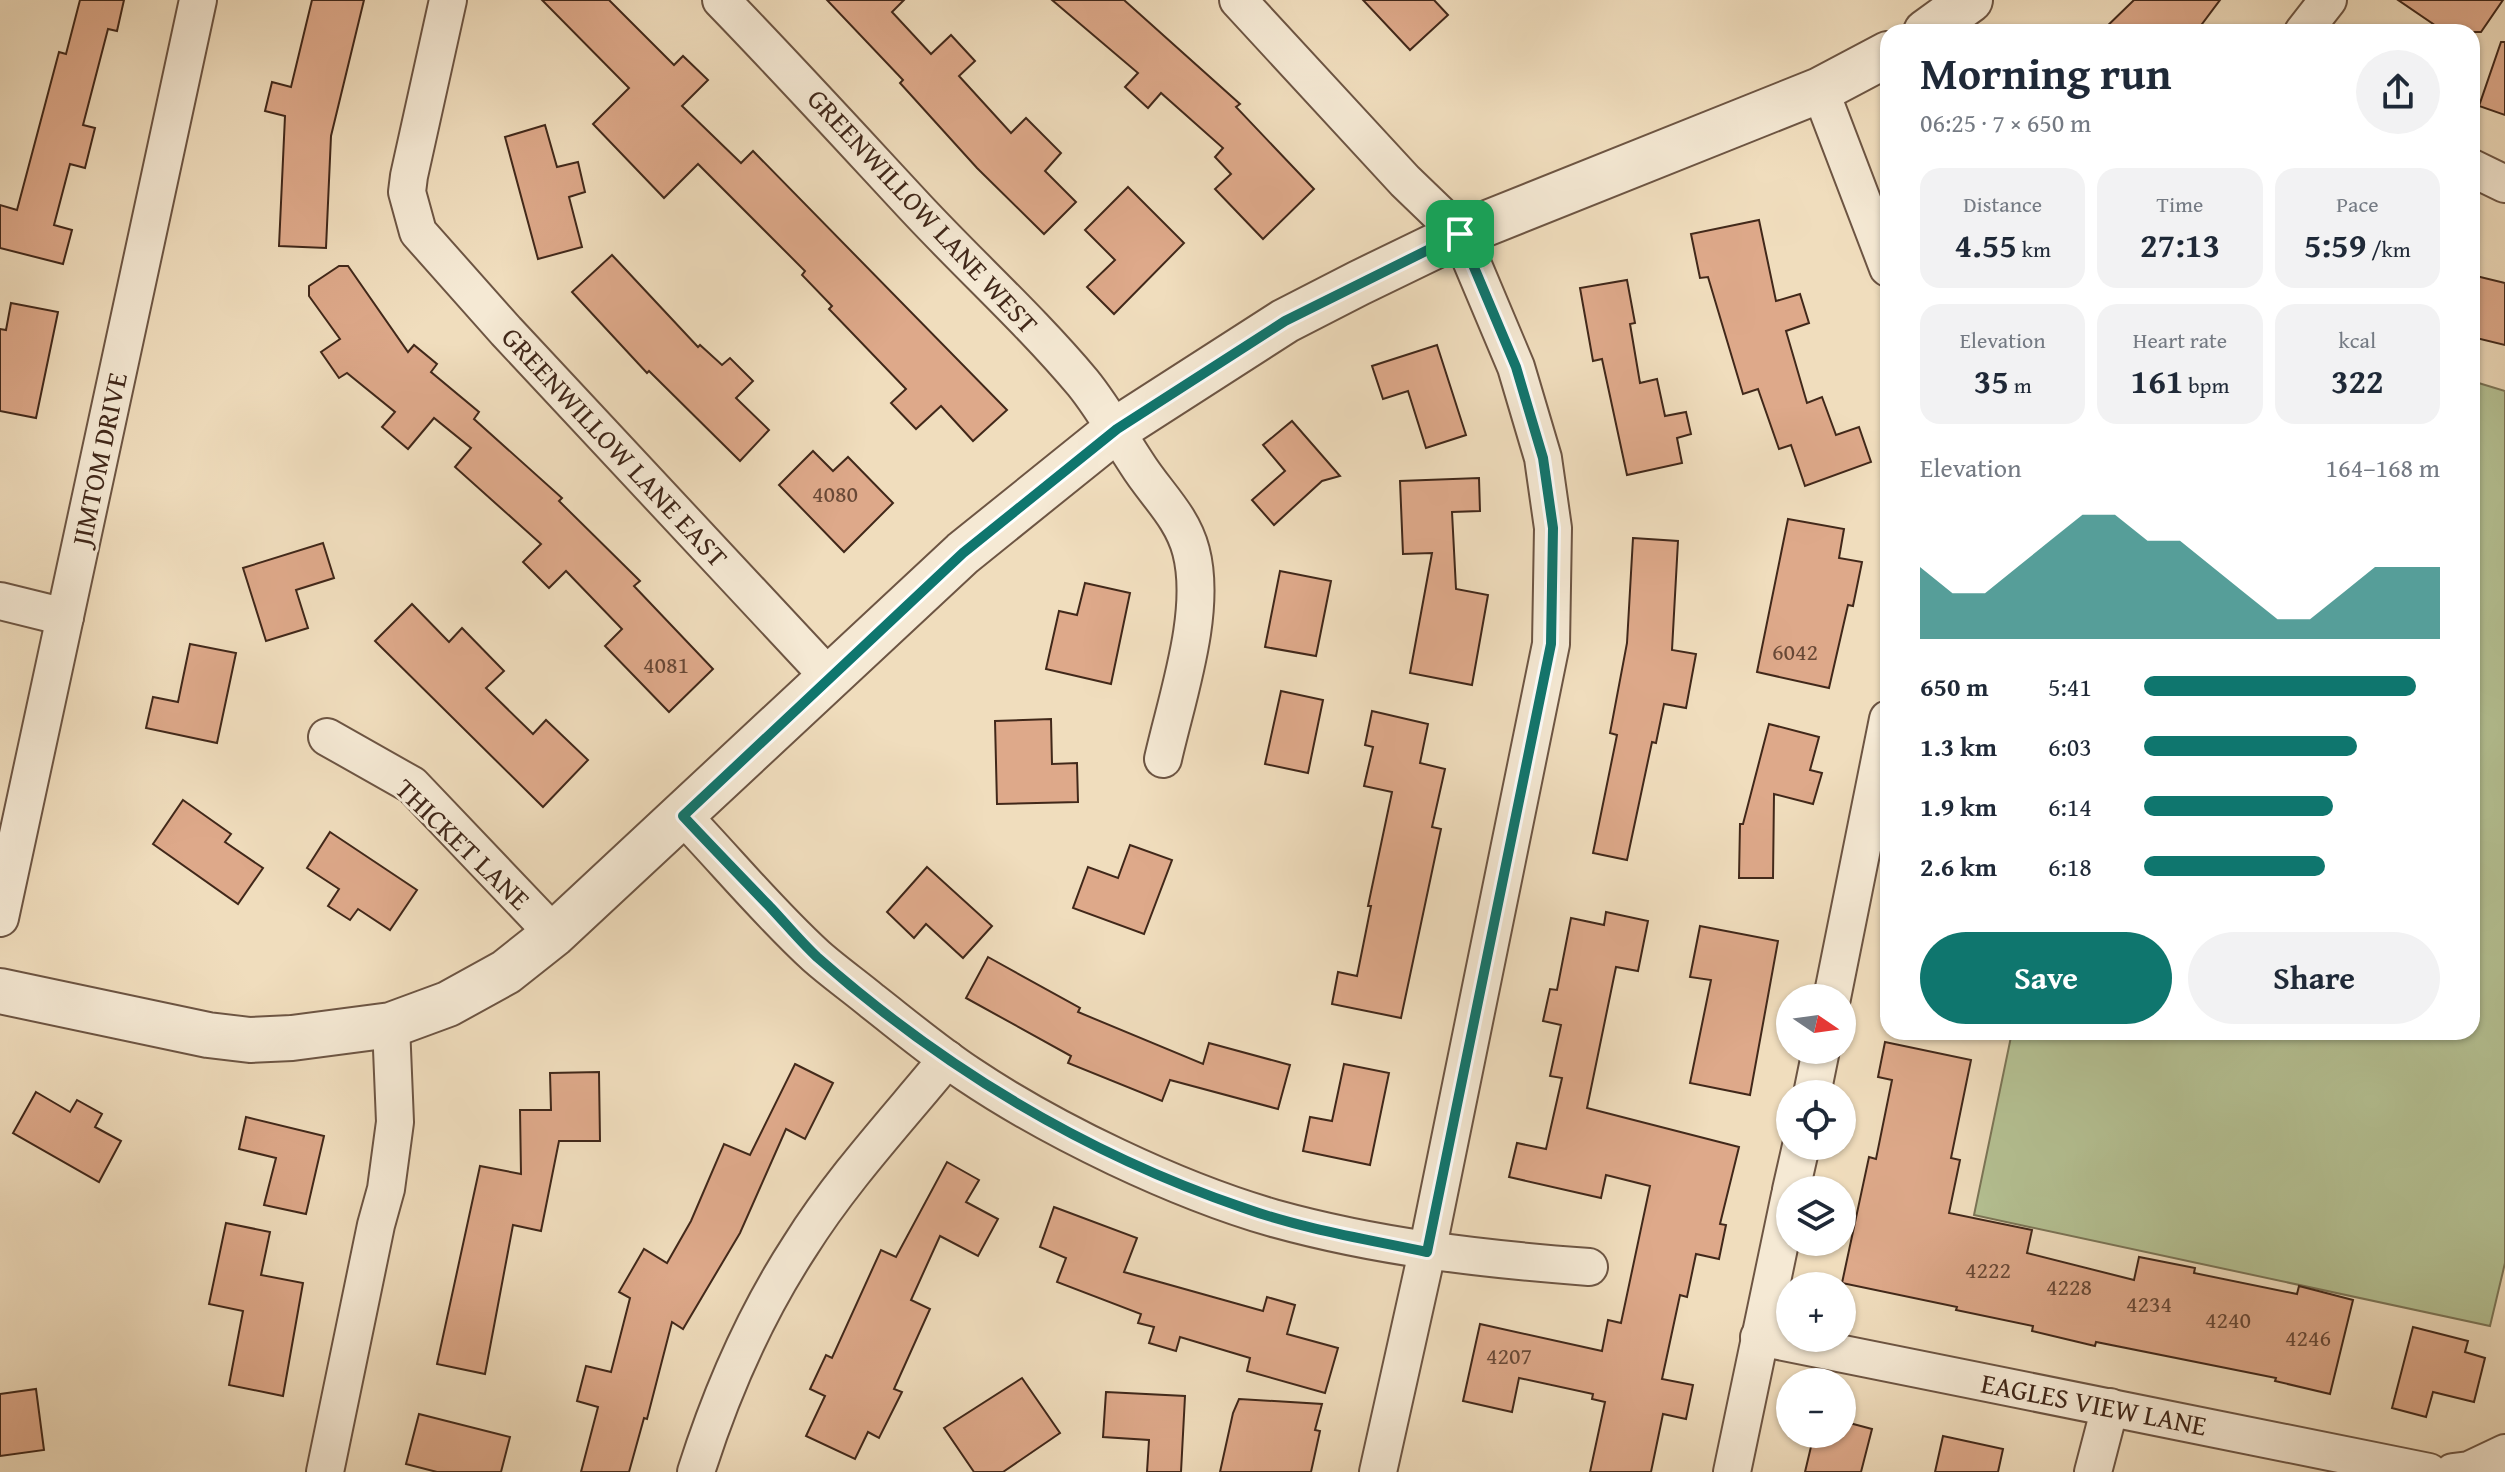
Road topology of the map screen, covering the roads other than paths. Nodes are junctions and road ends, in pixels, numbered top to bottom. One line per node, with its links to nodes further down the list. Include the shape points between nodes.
1 (198, 0): 17 (street, JIMTOM DRIVE)
2 (448, 0): 18 (street, GREENWILLOW LANE EAST, via 409,176 407,192 418,232)
3 (721, 0): 15 (street, GREENWILLOW LANE WEST, via 1034,327)
4 (1238, 0): 13 (street)
5 (1970, 0): 7 (street)
6 (2328, 0): 8 (street)
7 (1937, 24)
8 (2312, 24)
9 (1880, 58): 10 (street)
10 (1820, 90): 13 (street); 14 (street)
11 (2480, 172): 12 (street)
12 (2505, 184)
13 (1460, 234): 15 (street, via 1285,321); 29 (street, via 1516,367 1543,458 1553,528 1554,592 1551,644)
14 (1880, 247)
15 (1117, 429): 18 (street, via 963,553); 20 (street, GREENWILLOW LANE WEST, via 1179,521 1197,583 1196,615)
16 (0, 601): 17 (street)
17 (65, 617): 23 (street, JIMTOM DRIVE)
18 (830, 678): 22 (street)
19 (327, 737): 24 (street, THICKET LANE, via 412,785)
20 (1163, 759)
21 (1880, 759): 25 (street)
22 (683, 816): 24 (street); 28 (street, via 816,956)
23 (0, 918)
24 (554, 934): 27 (street, via 448,1004)
25 (1835, 984)
26 (0, 991): 27 (street, via 250,1040)
27 (391, 1025): 35 (street, via 395,1122 386,1189)
28 (947, 1059): 29 (street, via 1069,1132 1173,1181 1275,1218); 36 (street, via 800,1245 756,1321)
29 (1427, 1252): 31 (street); 37 (street)
30 (1777, 1256): 32 (street)
31 (1589, 1267)
32 (1759, 1337): 33 (street, EAGLES VIEW LANE); 38 (street)
33 (2110, 1407): 39 (street); 40 (street, EAGLES VIEW LANE)
34 (2505, 1453): 41 (street)
35 (325, 1472)
36 (696, 1472)
37 (1378, 1472)
38 (1732, 1472)
39 (2093, 1472)
40 (2429, 1472)
41 (2453, 1472)

